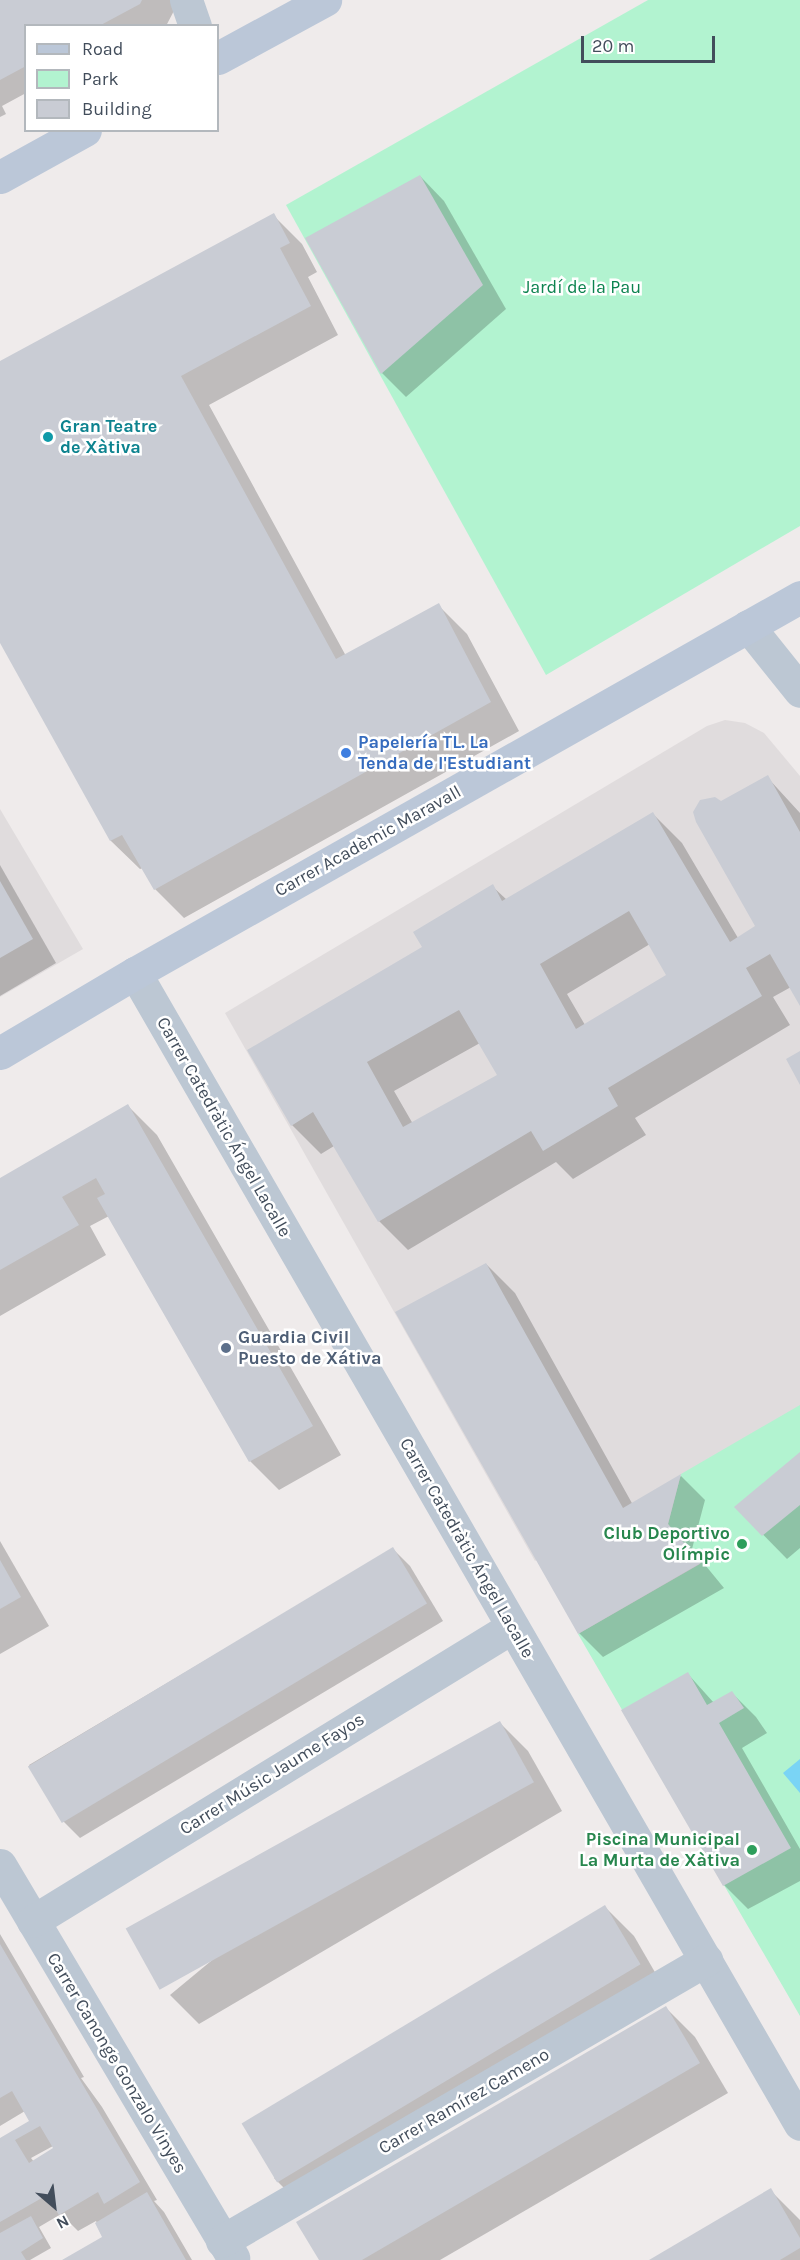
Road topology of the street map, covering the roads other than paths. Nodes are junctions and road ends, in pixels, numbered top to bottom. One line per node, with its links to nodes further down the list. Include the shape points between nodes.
1 (186, 0): 3 (street)
2 (325, 0): 4 (street)
3 (194, 24)
4 (219, 57)
5 (81, 132): 6 (street)
6 (0, 177)
7 (800, 597): 8 (street, Carrer Acadèmic Maravall)
8 (748, 626): 9 (street); 10 (street, Carrer Acadèmic Maravall)
9 (800, 691)
10 (135, 973): 11 (street, Carrer Acadèmic Maravall); 12 (street, Carrer Catedràtic Ángel Lacalle)
11 (0, 1053)
12 (512, 1627): 14 (street, Carrer Músic Jaume Fayos); 15 (street, Carrer Catedràtic Ángel Lacalle)
13 (0, 1865): 14 (street, Carrer Canonge Gonzalo Vinyes)
14 (33, 1921): 17 (street, Carrer Canonge Gonzalo Vinyes)
15 (706, 1960): 16 (street, Carrer Catedràtic Ángel Lacalle); 17 (street, Carrer Ramírez Cameno)
16 (800, 2124)
17 (228, 2251)

